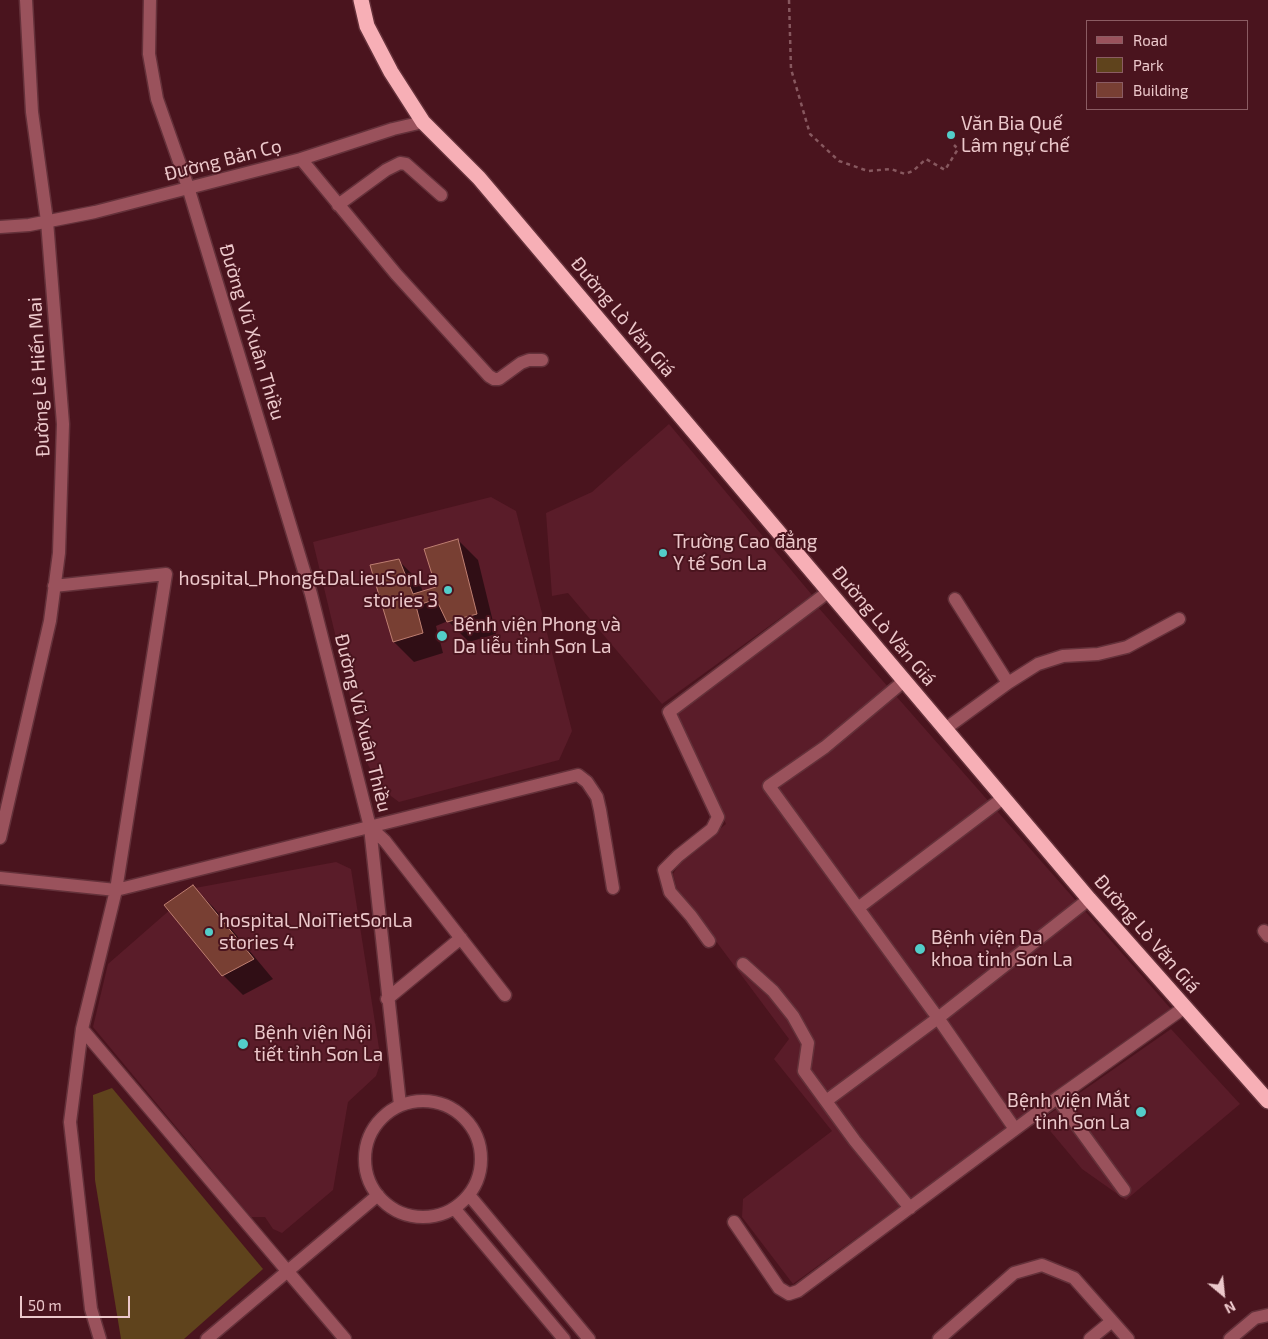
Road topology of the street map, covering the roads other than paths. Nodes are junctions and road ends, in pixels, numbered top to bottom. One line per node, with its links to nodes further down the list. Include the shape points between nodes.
1 (26, 0): 9 (street, Đường Lê Hiến Mai, via 32,112)
2 (150, 0): 6 (street, Đường Vũ Xuân Thiều, via 149,54 155,91)
3 (361, 0): 4 (highway, Đường Lò Văn Giá, via 367,26)
4 (423, 122): 5 (street, Đường Bản Cọ); 13 (highway, Đường Lò Văn Giá, via 479,178)
5 (301, 159): 6 (street, Đường Bản Cọ); 8 (street)
6 (188, 187): 9 (street, Đường Bản Cọ, via 95,212); 20 (street, Đường Vũ Xuân Thiều, via 311,594)
7 (441, 195): 8 (street, via 408,166 400,163)
8 (338, 205): 11 (street, via 489,376 499,379 521,363)
9 (47, 221): 10 (street, Đường Bản Cọ); 12 (street, Đường Lê Hiến Mai, via 64,424 59,553)
10 (0, 227)
11 (542, 360)
12 (54, 586): 21 (street, Đường Lê Hiến Mai, via 50,621); 24 (street, via 166,574)
13 (828, 592): 16 (highway, Đường Lò Văn Giá); 28 (street, via 669,712 718,817 712,829 664,870 670,892)
14 (956, 599): 17 (street)
15 (1179, 619): 17 (street, via 1127,647 1056,658 1028,669)
16 (904, 681): 18 (highway, Đường Lò Văn Giá); 26 (street, via 825,747 769,786)
17 (1008, 682): 18 (street)
18 (945, 729): 19 (highway, Đường Lò Văn Giá)
19 (1003, 798): 25 (highway, Đường Lò Văn Giá); 26 (street)
20 (370, 827): 23 (street, via 578,775 597,797); 24 (street); 27 (street, via 385,841); 31 (street, Đường Vũ Xuân Thiều)
21 (0, 838)
22 (0, 878): 24 (street)
23 (613, 888)
24 (116, 890): 34 (street)
25 (1089, 899): 32 (highway, Đường Lò Văn Giá); 33 (street)
26 (858, 908): 33 (street)
27 (461, 938): 30 (street); 31 (street)
28 (709, 941)
29 (743, 964): 36 (street, via 773,991 793,1016 808,1043 804,1072)
30 (505, 995)
31 (387, 999): 38 (street, Đường Vũ Xuân Thiều)
32 (1185, 1007): 35 (street); 37 (highway, Đường Lò Văn Giá)
33 (938, 1018): 36 (street); 39 (street)
34 (82, 1029): 46 (street); 49 (street, via 70,1122 91,1309)
35 (1057, 1098): 39 (street); 40 (street)
36 (826, 1101): 44 (street)
37 (1268, 1101)
38 (400, 1105): 41 (street, via 383,1116 371,1131 365,1149 365,1168); 42 (street, via 418,1100 437,1102 455,1110 469,1123 478,1140 481,1159 478,1178)
39 (1015, 1130): 44 (street)
40 (1124, 1190)
41 (378, 1195): 43 (street, via 399,1212 417,1217 436,1215); 46 (street)
42 (469, 1195): 43 (street); 53 (street)
43 (454, 1208): 52 (street)
44 (910, 1208): 45 (street, via 798,1291 789,1294 779,1288)
45 (734, 1222)
46 (287, 1271): 50 (street); 51 (street)
47 (1268, 1315): 57 (street, via 1255,1318)
48 (1112, 1321): 54 (street, via 1074,1278 1042,1265 1014,1273); 55 (street); 56 (street)
49 (100, 1339)
50 (206, 1339)
51 (345, 1339)
52 (564, 1339)
53 (589, 1339)
54 (939, 1339)
55 (1090, 1339)
56 (1128, 1339)
57 (1230, 1339)

